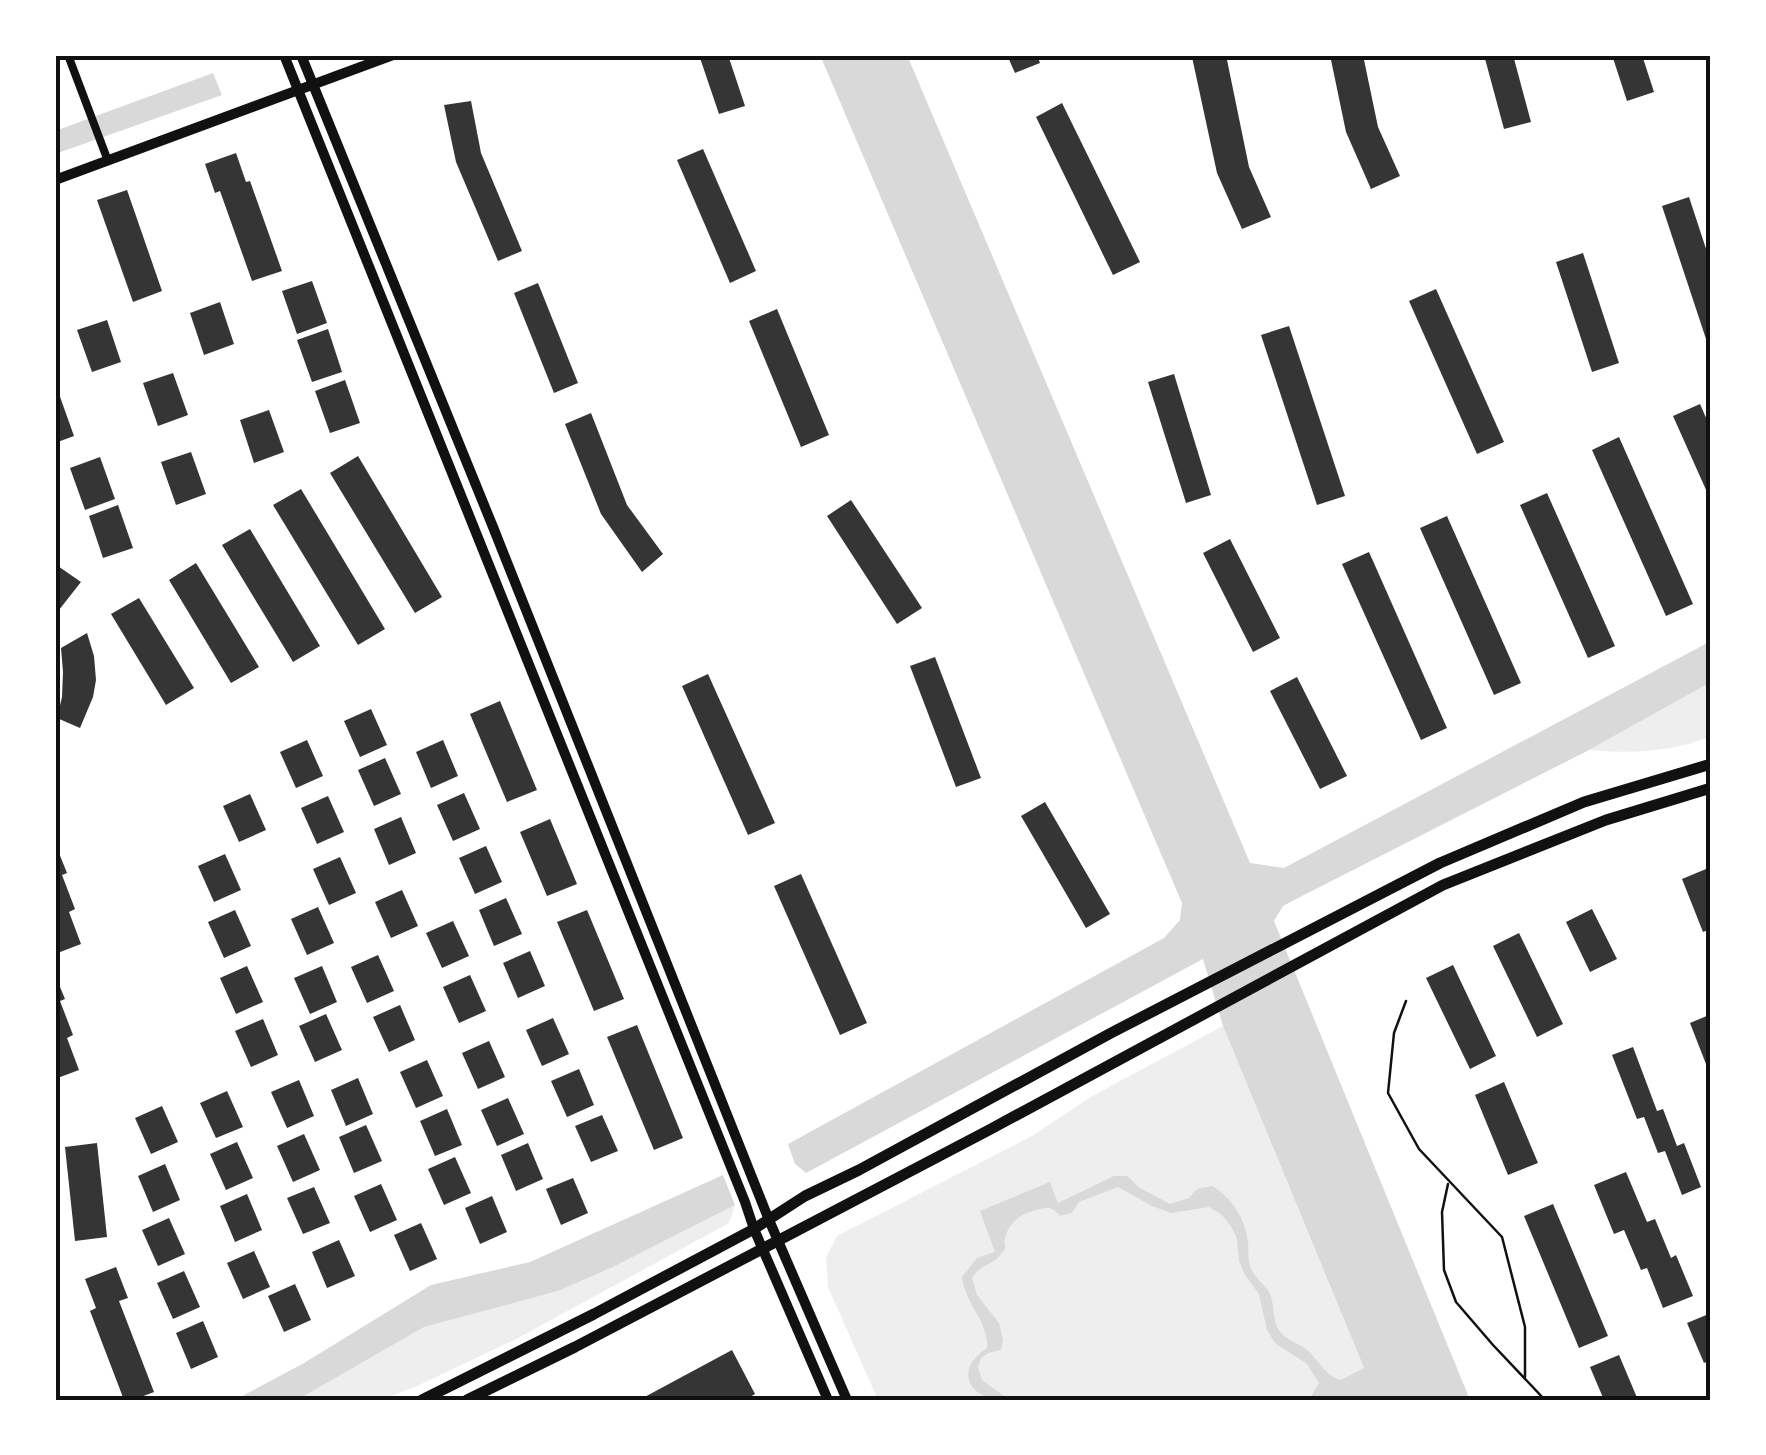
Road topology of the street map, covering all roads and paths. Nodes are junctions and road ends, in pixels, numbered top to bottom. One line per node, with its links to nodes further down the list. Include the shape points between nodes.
1 (68, 55): 7 (street)
2 (284, 55): 6 (street)
3 (301, 55): 5 (street)
4 (393, 55): 5 (street)
5 (313, 85): 6 (street); 13 (street)
6 (298, 91): 7 (street); 14 (street)
7 (108, 161): 8 (street)
8 (55, 180)
9 (1711, 764): 13 (main road, via 1584,802 1440,863)
10 (1711, 788): 15 (main road, via 1606,820 1443,885)
11 (1406, 1000): 12 (path, via 1394,1032 1388,1093 1419,1149)
12 (1449, 1181): 17 (path, via 1502,1236 1525,1327); 17 (path, via 1442,1212 1444,1270 1456,1302)
13 (769, 1220): 14 (main road); 15 (street)
14 (754, 1228): 16 (street); 18 (main road)
15 (777, 1239): 16 (main road); 21 (street)
16 (763, 1247): 19 (main road); 20 (street)
17 (1525, 1377): 22 (path)
18 (422, 1400)
19 (467, 1400)
20 (828, 1400)
21 (846, 1400)
22 (1545, 1400)

